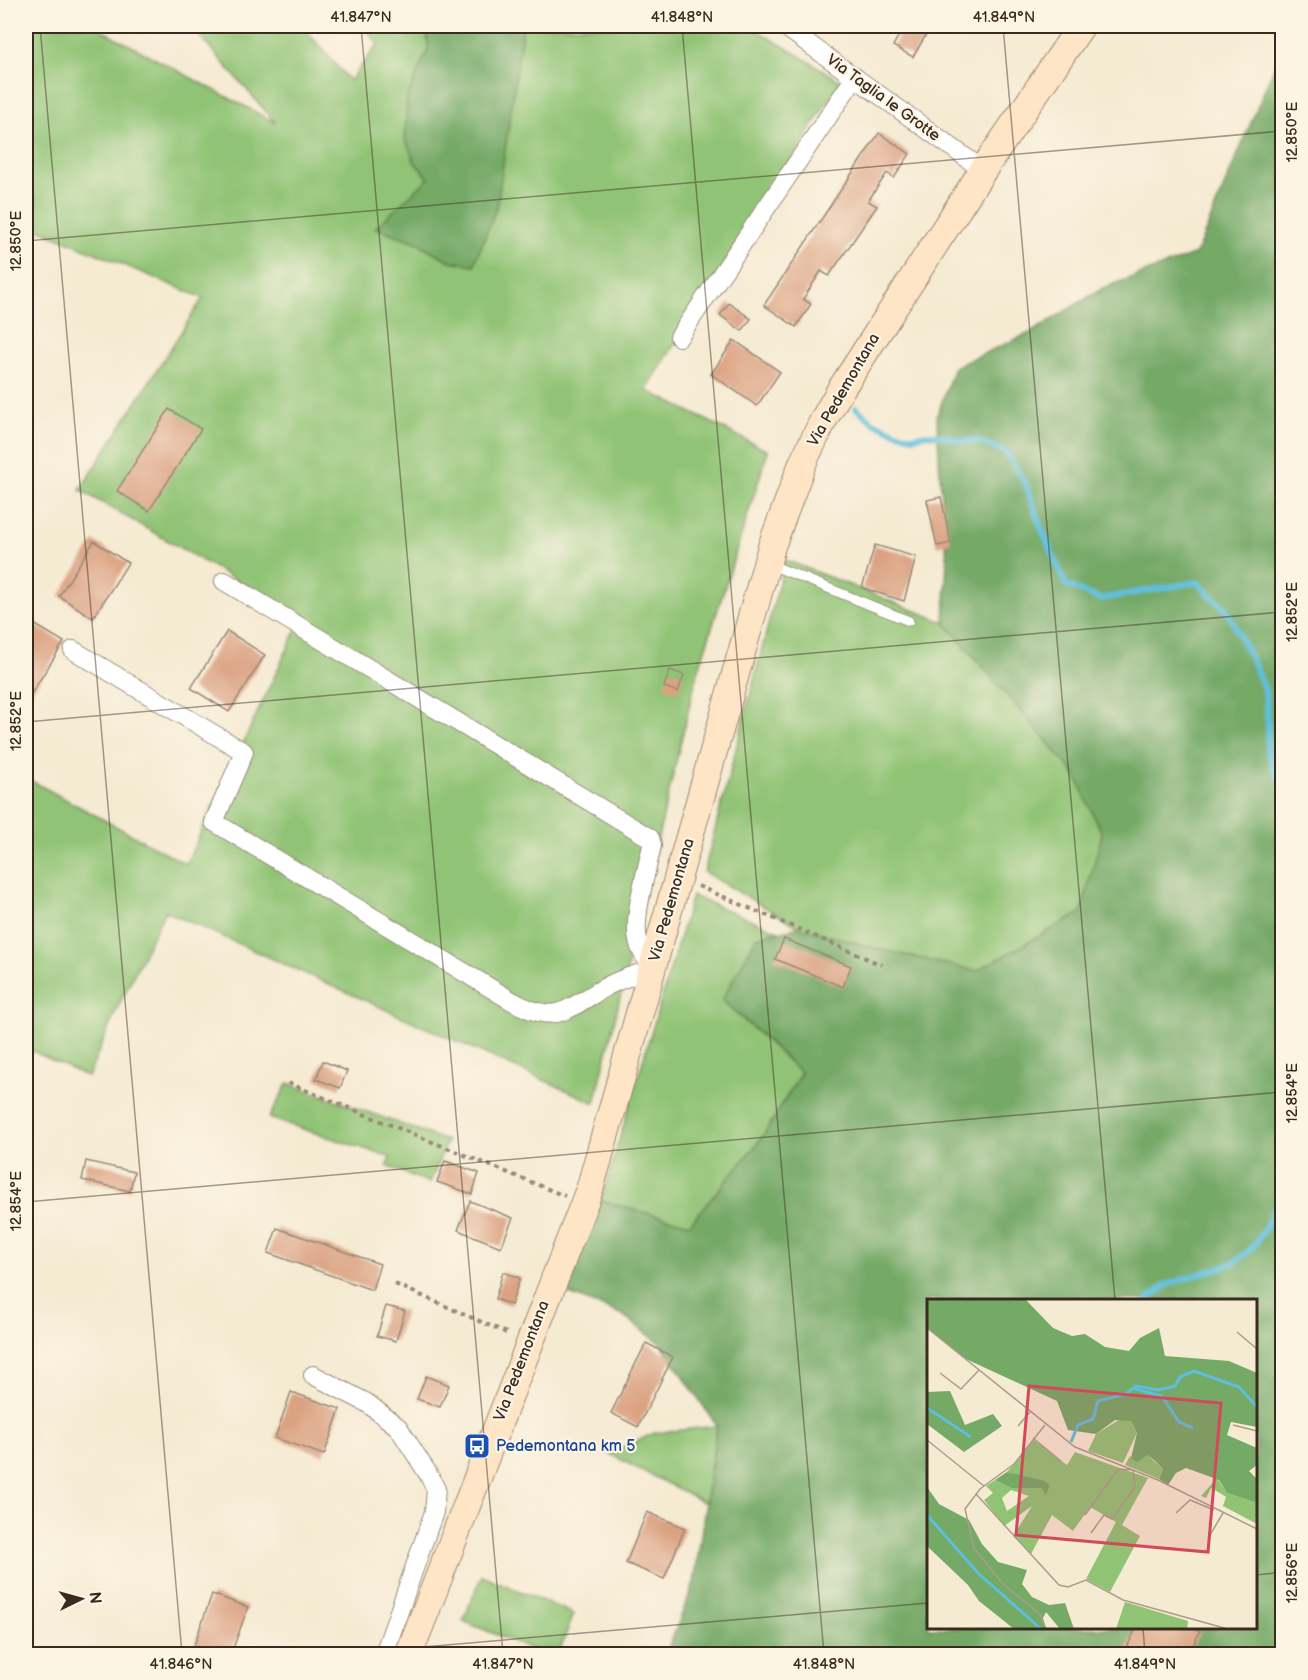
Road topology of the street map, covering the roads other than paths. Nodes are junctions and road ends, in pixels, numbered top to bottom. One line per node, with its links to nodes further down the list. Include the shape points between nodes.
1 (784, 26): 3 (street, Via Taglia le Grotte)
2 (1081, 26): 4 (street, Via Pedemontana)
3 (855, 77): 4 (street, Via Taglia le Grotte); 5 (street)
4 (982, 170): 6 (street, Via Pedemontana, via 824,419 797,476)
5 (679, 337)
6 (767, 563): 8 (lane); 10 (street, Via Pedemontana)
7 (224, 581): 10 (street, via 650,838 652,846 637,935)
8 (909, 621)
9 (73, 650): 10 (street, via 244,752 214,822 512,1001 542,1014 561,1013 615,982)
10 (653, 969): 13 (street, Via Pedemontana, via 585,1204)
11 (313, 1375): 12 (street, via 367,1403 398,1427 436,1489 434,1512)
12 (384, 1654)
13 (409, 1654)

